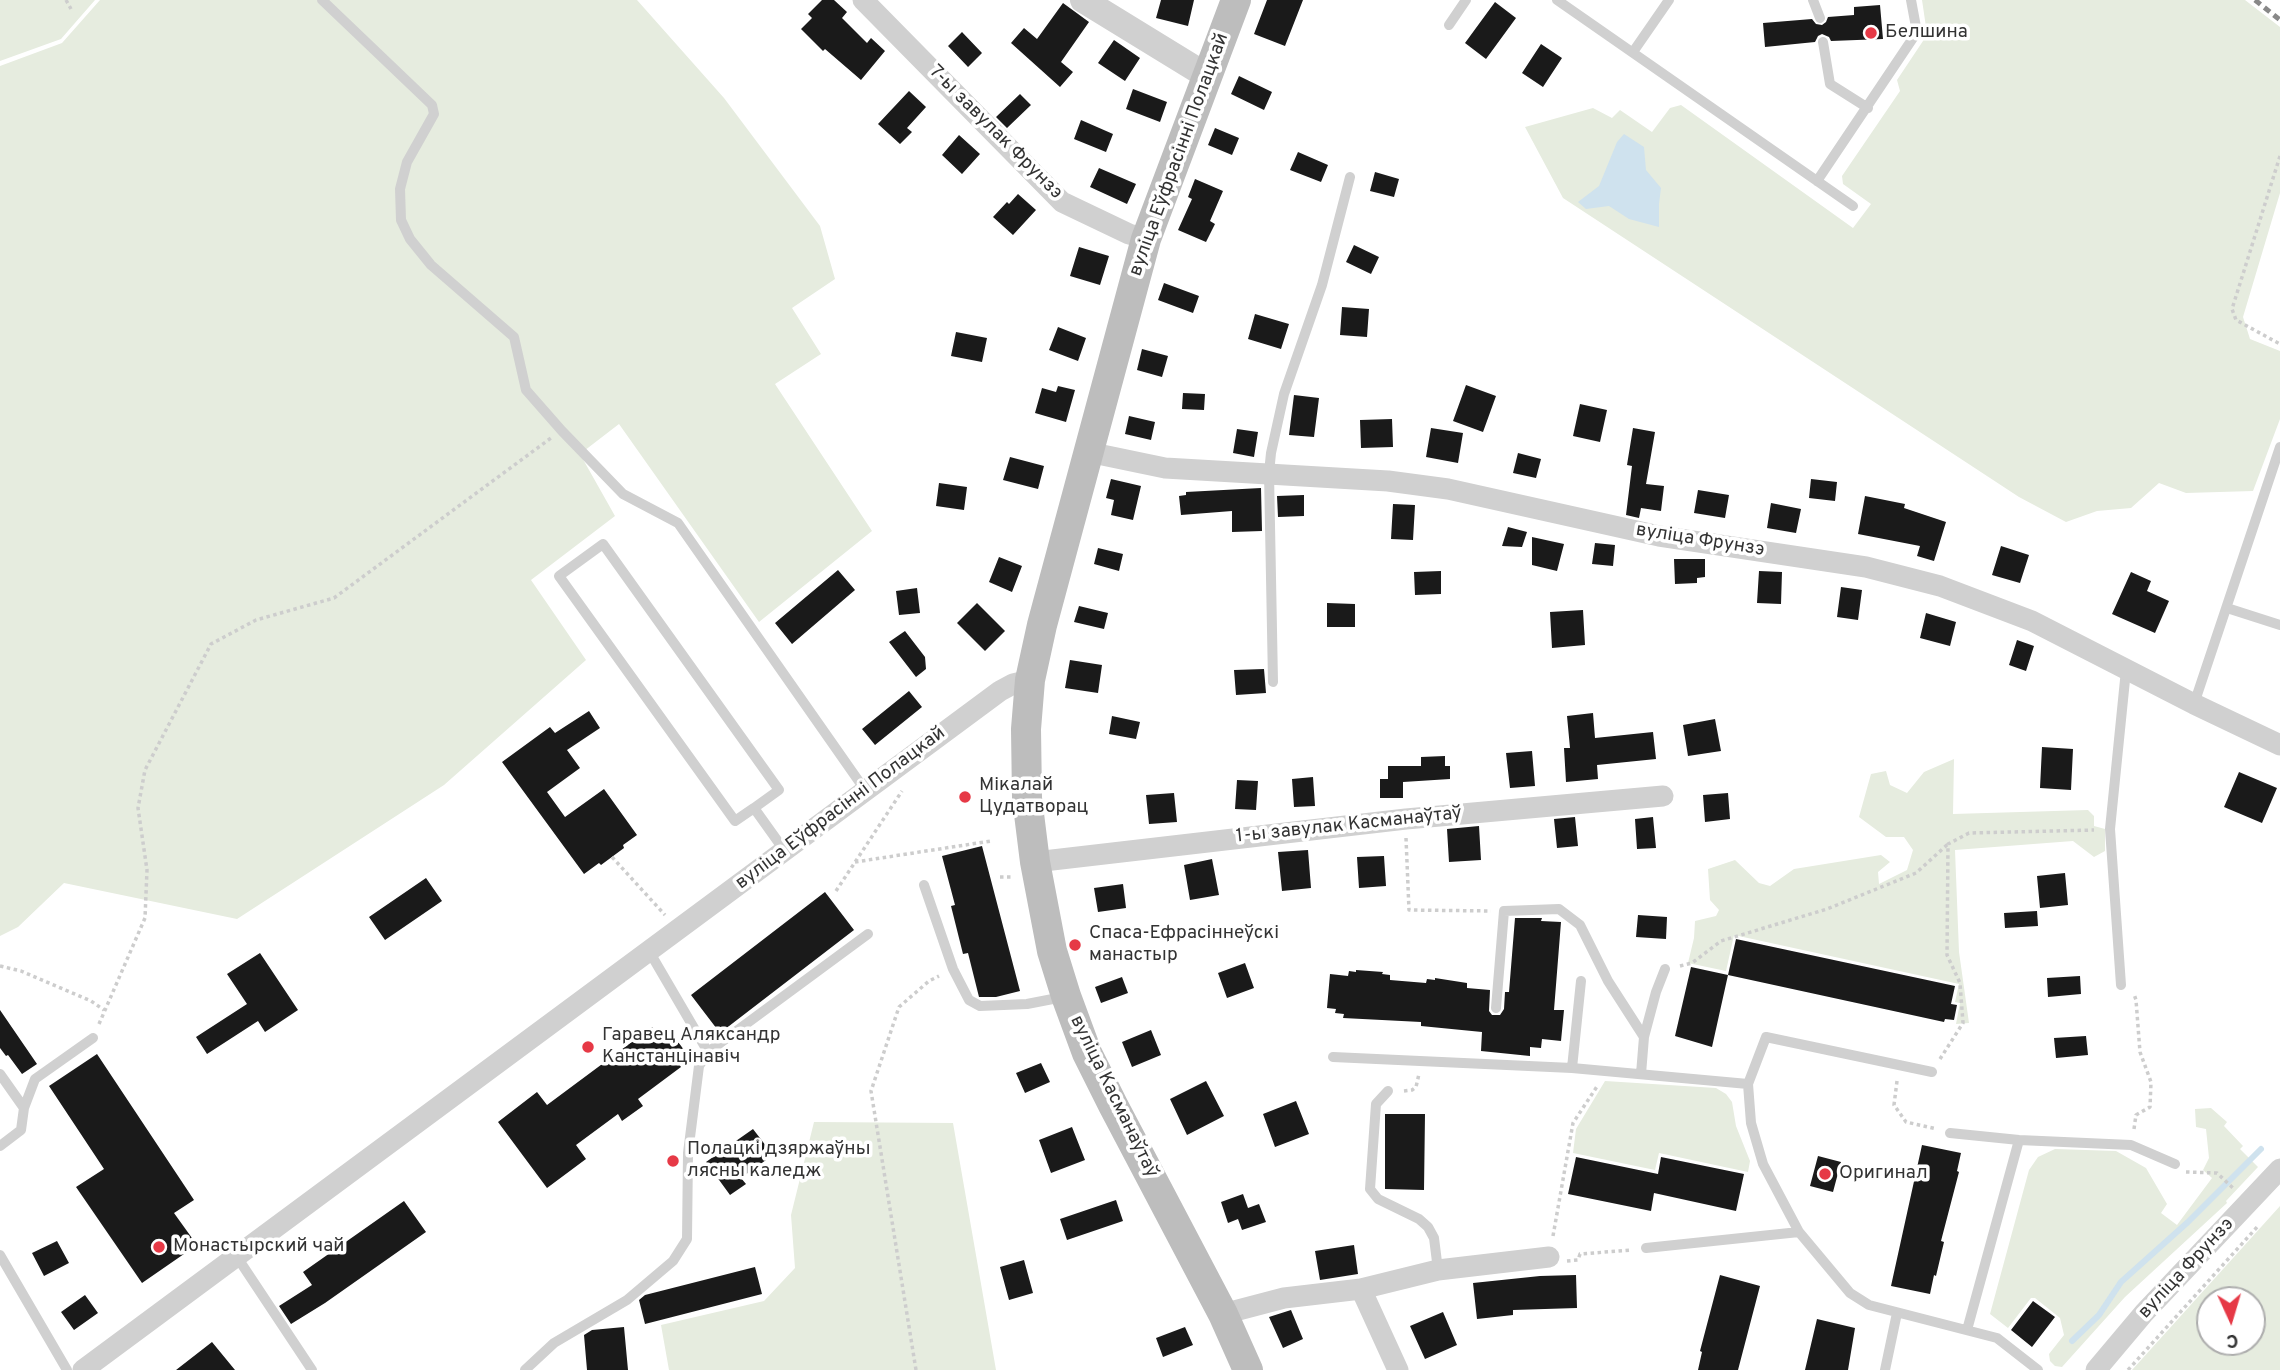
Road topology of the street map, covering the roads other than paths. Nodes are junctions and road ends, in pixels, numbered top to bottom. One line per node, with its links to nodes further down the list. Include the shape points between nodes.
1 (322, 0): 30 (lane, via 432,105 433,114 407,162 400,189 401,220 410,239 431,265 514,337 526,390 562,431 622,494 678,523)
2 (863, 0): 19 (street, 7-ы завулак Фрунзэ, via 1062,202)
3 (1083, 0): 14 (street)
4 (1236, 0): 14 (main road, вуліца Еўфрасінні Полацкай)
5 (1466, 0): 11 (lane)
6 (1557, 0): 13 (lane)
7 (1669, 0): 13 (lane)
8 (1812, 0): 10 (lane)
9 (1911, 0): 15 (lane, via 1916,27 1913,38)
10 (1820, 18)
11 (1449, 25)
12 (1823, 41): 15 (lane, via 1830,84)
13 (1633, 52): 17 (lane)
14 (1207, 76): 19 (main road, вуліца Еўфрасінні Полацкай)
15 (1868, 108): 17 (lane)
16 (1350, 177): 22 (lane, via 1322,285 1284,394)
17 (1817, 181): 18 (lane)
18 (1853, 206)
19 (1146, 239): 21 (main road, вуліца Еўфрасінні Полацкай)
20 (2280, 447): 23 (lane)
21 (1088, 452): 22 (street, вуліца Фрунзэ, via 1164,468); 26 (main road, вуліца Еўфрасінні Полацкай)
22 (1269, 473): 25 (street, вуліца Фрунзэ, via 1448,489 1660,536 1866,567 1940,586 2032,621); 27 (lane)
23 (2227, 607): 24 (lane); 28 (lane)
24 (2280, 625)
25 (2126, 670): 28 (street, вуліца Фрунзэ); 40 (lane, via 2110,830)
26 (1030, 680): 30 (street, вуліца Еўфрасінні Полацкай, via 1000,691); 34 (main road, вуліца Касманаўтаў, via 1027,798)
27 (1273, 682)
28 (2194, 704): 29 (street, вуліца Фрунзэ)
29 (2280, 745)
30 (865, 790): 33 (street, вуліца Еўфрасінні Полацкай)
31 (1663, 796): 34 (street, 1-ы завулак Касманаўтаў, via 1406,819)
32 (754, 808): 32 (lane, via 735,821 559,576 603,544 779,790); 33 (lane)
33 (784, 850): 37 (street, вуліца Еўфрасінні Полацкай)
34 (1035, 862): 41 (main road, вуліца Касманаўтаў)
35 (924, 885): 41 (lane, via 953,969 969,1000 980,1006)
36 (868, 934): 45 (lane)
37 (649, 951): 45 (lane); 62 (street, вуліца Еўфрасінні Полацкай)
38 (1665, 969): 43 (lane)
39 (1581, 982): 47 (lane)
40 (2127, 987)
41 (1066, 996): 66 (main road, вуліца Касманаўтаў, via 1087,1053)
42 (1496, 1008): 43 (lane, via 1504,911 1559,909 1580,925)
43 (1644, 1037): 50 (lane)
44 (93, 1038): 53 (lane, via 35,1079)
45 (708, 1052): 72 (lane, via 699,1066 688,1153 687,1239 673,1261 627,1300 554,1343)
46 (1333, 1057): 47 (lane)
47 (1572, 1069): 50 (lane)
48 (1932, 1072): 51 (lane, via 1766,1037)
49 (0, 1074): 53 (lane)
50 (1641, 1074): 51 (lane)
51 (1748, 1084): 59 (lane, via 1751,1123 1763,1164)
52 (1388, 1091): 64 (lane, via 1376,1104 1370,1189 1378,1199 1428,1227)
53 (24, 1108): 56 (lane, via 22,1130)
54 (1950, 1133): 55 (lane)
55 (2019, 1140): 57 (lane, via 2131,1145); 68 (lane)
56 (0, 1146)
57 (2175, 1164)
58 (2280, 1170): 77 (street, вуліца Фрунзэ)
59 (1799, 1232): 60 (lane); 67 (lane, via 1850,1293 1869,1306)
60 (1646, 1248)
61 (0, 1255): 69 (lane)
62 (237, 1256): 70 (street, вуліца Еўфрасінні Полацкай); 71 (lane)
63 (1549, 1257): 64 (street)
64 (1438, 1270): 65 (street)
65 (1361, 1289): 66 (street, via 1284,1298); 74 (street)
66 (1223, 1314): 73 (main road, вуліца Касманаўтаў)
67 (1897, 1314): 68 (lane); 75 (lane)
68 (1967, 1330): 76 (lane, via 1997,1338)
69 (67, 1370)
70 (83, 1370)
71 (312, 1370)
72 (525, 1370)
73 (1248, 1370)
74 (1398, 1370)
75 (1885, 1370)
76 (2038, 1370)
77 (2096, 1370)

